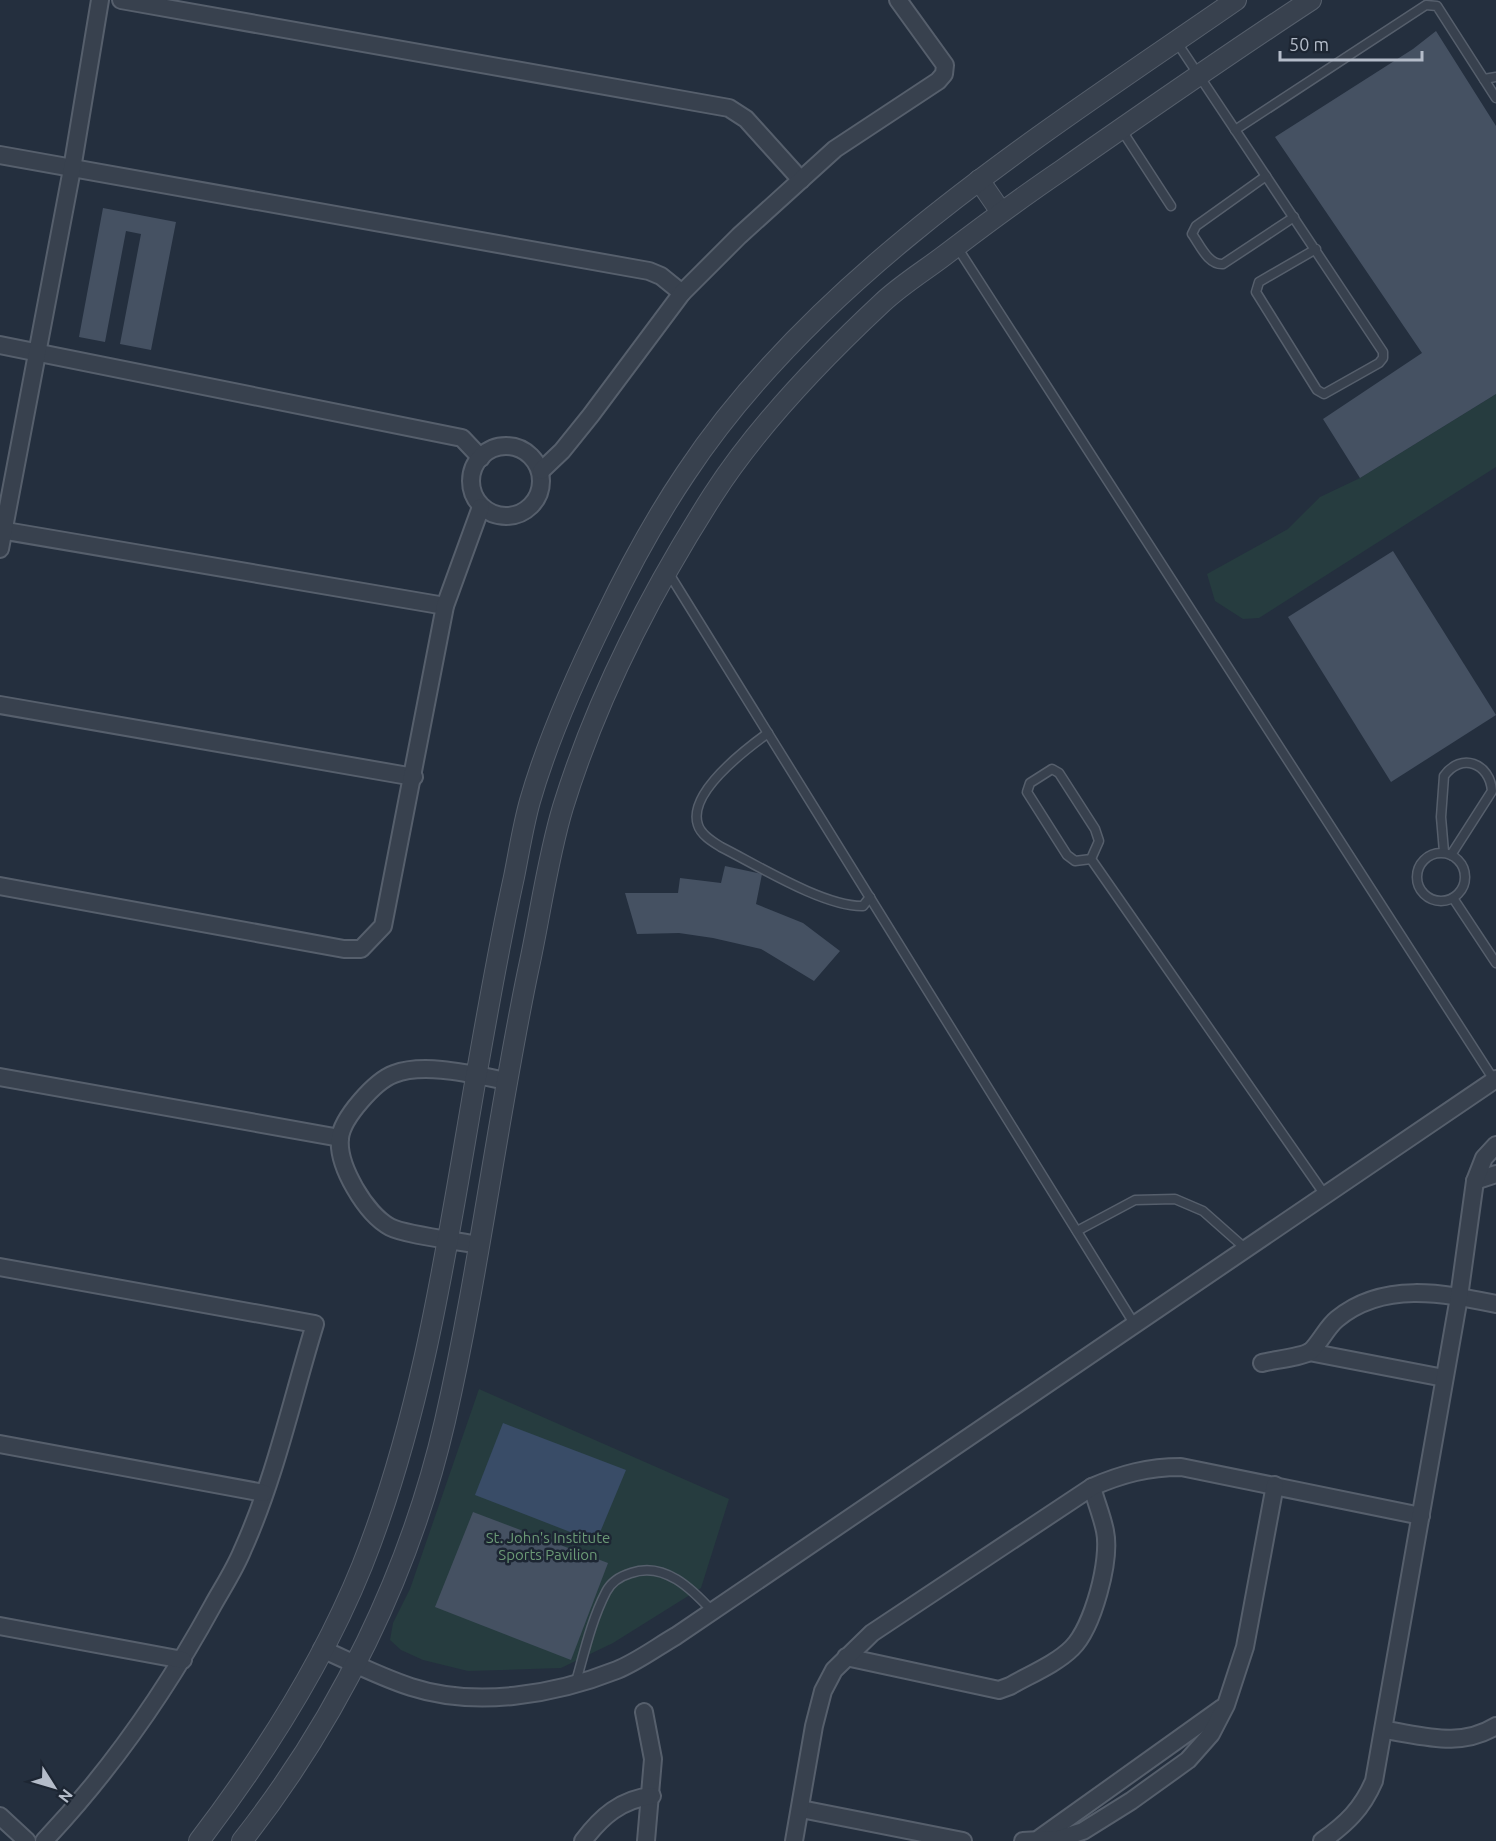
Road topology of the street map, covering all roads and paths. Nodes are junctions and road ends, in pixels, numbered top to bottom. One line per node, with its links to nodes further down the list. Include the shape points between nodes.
1 (100, 0): 14 (street)
2 (121, 0): 16 (street, via 729,108 746,119)
3 (898, 0): 16 (street, via 945,65 944,74 835,149)
4 (1236, 0): 6 (street)
5 (1311, 0): 7 (street)
6 (1176, 41): 7 (lane); 17 (street)
7 (1198, 75): 11 (street); 12 (lane)
8 (1496, 77): 9 (lane)
9 (1484, 79): 10 (lane); 12 (lane, via 1437,6 1426,5)
10 (1496, 98)
11 (1121, 129): 18 (lane); 19 (street)
12 (1235, 130): 15 (lane)
13 (0, 155): 14 (street)
14 (72, 169): 23 (street, via 649,271); 25 (street)
15 (1266, 176): 20 (lane); 20 (lane, via 1196,226 1192,234 1203,251 1216,265 1223,264)
16 (801, 180): 23 (street)
17 (980, 180): 19 (street); 34 (street, via 865,274 788,347 688,469 636,555 581,665)
18 (1171, 206)
19 (1001, 212): 21 (street)
20 (1294, 216): 22 (lane)
21 (957, 246): 31 (street, via 887,298 813,371 715,492); 46 (lane)
22 (1316, 249): 22 (lane, via 1259,282 1256,292 1317,390 1324,394 1379,363 1383,352)
23 (682, 292): 27 (street, via 591,415)
24 (0, 345): 25 (street)
25 (37, 352): 26 (street, via 462,438); 29 (street)
26 (481, 458): 27 (street, via 491,449 508,446 529,455); 28 (street, via 471,476 471,492)
27 (540, 471): 28 (street, via 540,492 527,508 503,516)
28 (481, 507): 32 (street)
29 (2, 530): 30 (street); 32 (street)
30 (0, 549)
31 (668, 572): 35 (street, via 611,679); 36 (lane)
32 (445, 606): 37 (street)
33 (0, 705): 37 (street)
34 (560, 717): 35 (street); 44 (street, via 530,801 490,987)
35 (591, 729): 47 (street, via 562,811)
36 (768, 733): 41 (lane); 41 (lane, via 720,773 698,803 698,824 707,838 721,847 823,897 848,906 863,906)
37 (414, 777): 40 (street, via 383,926 361,949)
38 (1448, 853): 38 (lane, via 1492,791 1491,780 1476,764 1457,765 1444,776 1441,817); 42 (lane, via 1460,862 1465,877 1460,893); 42 (lane, via 1425,859 1417,880 1430,899)
39 (1091, 859): 39 (lane, via 1099,841 1095,829 1059,773 1052,769 1030,783 1027,792 1067,855 1075,861); 52 (lane)
40 (0, 886)
41 (870, 897): 53 (lane)
42 (1453, 898): 43 (lane)
43 (1496, 963)
44 (477, 1075): 47 (street); 48 (street, via 431,1069 394,1074 366,1094); 54 (street)
45 (0, 1077): 48 (street)
46 (1495, 1079): 52 (street)
47 (507, 1081): 55 (street)
48 (340, 1138): 54 (street, via 350,1180 365,1205 390,1227)
49 (1496, 1145): 51 (street, via 1484,1158)
50 (1496, 1174): 51 (street)
51 (1475, 1181): 58 (street)
52 (1324, 1195): 56 (street)
53 (1077, 1231): 56 (lane, via 1135,1200 1175,1199 1203,1211); 60 (lane)
54 (447, 1239): 55 (street); 71 (street, via 411,1413 387,1497 360,1571)
55 (479, 1245): 74 (street, via 444,1424 424,1495)
56 (1246, 1249): 60 (street)
57 (0, 1267): 67 (street, via 315,1324)
58 (1459, 1297): 59 (street); 61 (street, via 1405,1292 1356,1305 1335,1320); 63 (street)
59 (1496, 1304)
60 (1135, 1325): 69 (street)
61 (1309, 1352): 62 (street); 63 (street)
62 (1262, 1363)
63 (1444, 1378): 68 (street)
64 (0, 1444): 67 (street)
65 (1275, 1485): 66 (street, via 1182,1467 1152,1467 1124,1473); 68 (street); 76 (street, via 1245,1647)
66 (1092, 1487): 72 (street, via 872,1633); 72 (street, via 1106,1533 1106,1550 1100,1586 1086,1629 1070,1650 999,1690)
67 (264, 1493): 73 (street, via 243,1550)
68 (1421, 1516): 79 (street)
69 (713, 1612): 75 (street, via 619,1670); 75 (lane, via 681,1581 662,1572 640,1569 620,1576 607,1590)
70 (0, 1626): 73 (street)
71 (322, 1648): 74 (street); 86 (street, via 284,1719)
72 (846, 1657): 81 (street, via 823,1691)
73 (183, 1660): 85 (street, via 103,1775)
74 (356, 1664): 75 (street, via 412,1687 460,1696 506,1696 560,1690); 87 (street, via 315,1739)
75 (575, 1684)
76 (1226, 1705): 83 (street); 83 (street, via 1211,1734 1188,1760 1131,1801 1083,1831 1058,1839)
77 (644, 1712): 80 (street, via 653,1759)
78 (1496, 1726): 79 (street, via 1482,1735 1456,1741)
79 (1385, 1730): 92 (street, via 1365,1803 1349,1822)
80 (652, 1796): 88 (street, via 634,1798 613,1810); 89 (street)
81 (801, 1809): 90 (street); 91 (street)
82 (0, 1816): 84 (street)
83 (1032, 1840)
84 (27, 1841)
85 (44, 1841)
86 (199, 1841)
87 (242, 1841)
88 (583, 1841)
89 (646, 1841)
90 (794, 1841)
91 (963, 1841)
92 (1322, 1841)

